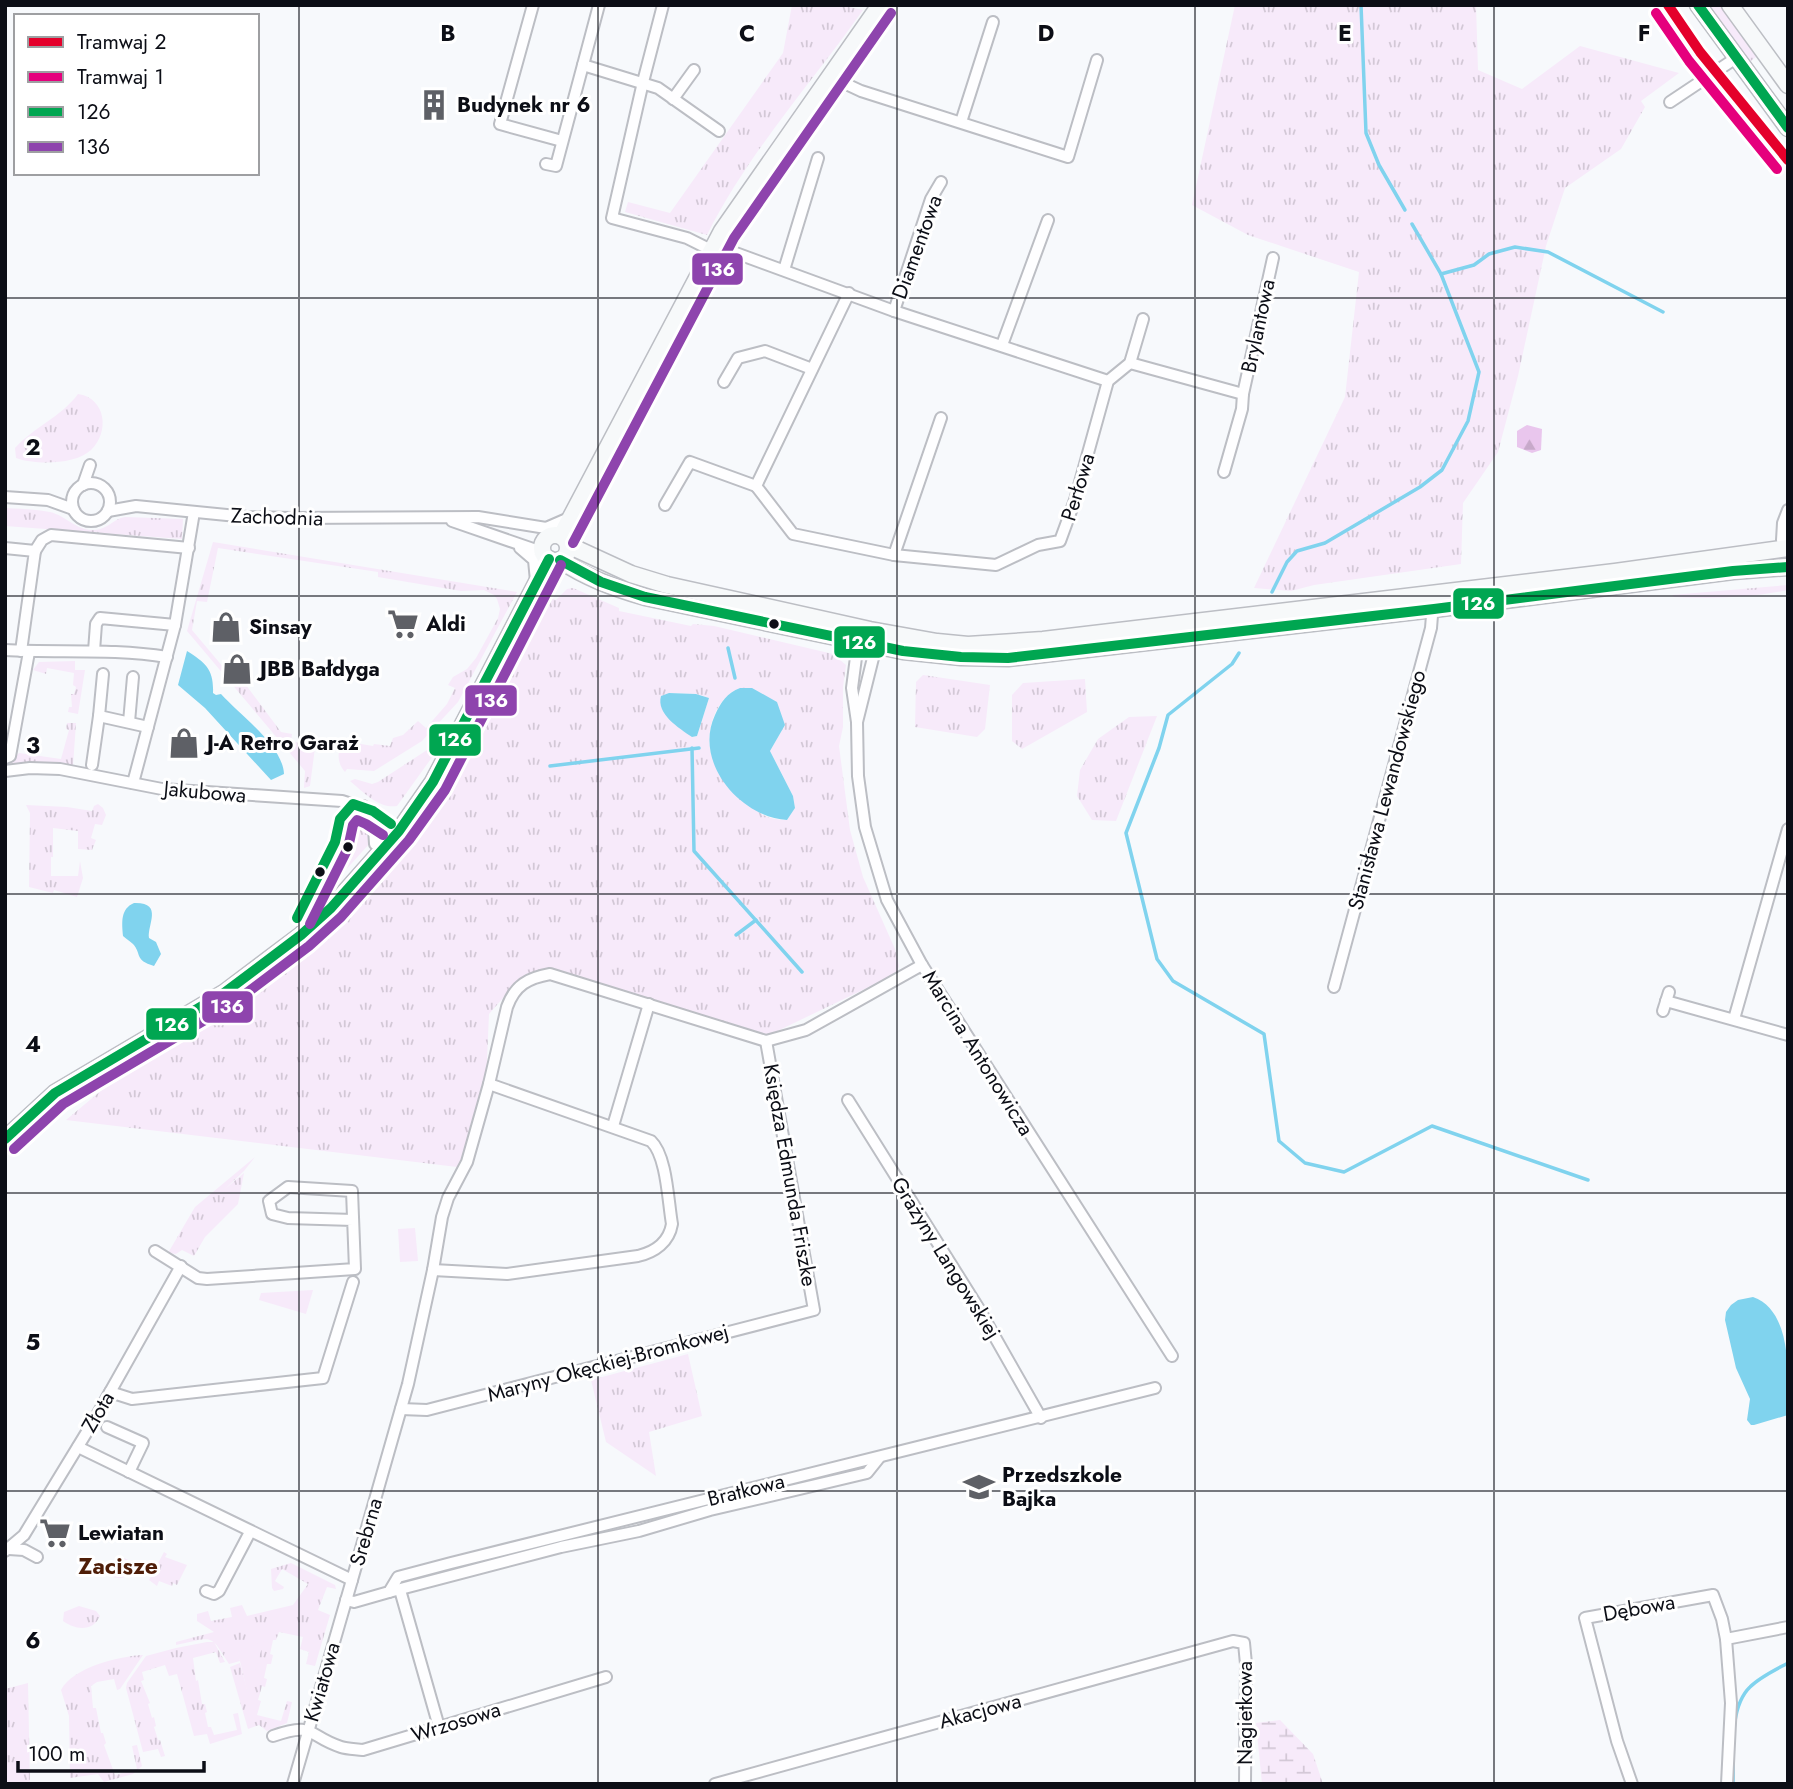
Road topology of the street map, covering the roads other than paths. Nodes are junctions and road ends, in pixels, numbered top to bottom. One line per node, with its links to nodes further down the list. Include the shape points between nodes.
1 (533, 5): 20 (street, via 499,128)
2 (599, 5): 10 (street)
3 (663, 5): 13 (street)
4 (880, 5): 12 (street)
5 (1698, 5): 8 (street)
6 (1730, 5): 14 (street)
7 (993, 22): 17 (street)
8 (1736, 58): 16 (street); 18 (street)
9 (1097, 60): 17 (street, via 1068,157)
10 (583, 65): 13 (street); 20 (street)
11 (694, 70): 15 (street)
12 (831, 77): 17 (street, via 860,91); 25 (street, via 737,207)
13 (643, 82): 15 (street); 25 (street, Diamentowa, via 612,218)
14 (1788, 85)
15 (673, 99): 19 (street)
16 (1670, 102)
17 (961, 122)
18 (1788, 128)
19 (719, 131)
20 (562, 141): 22 (street, via 556,166)
21 (818, 158): 27 (street)
22 (546, 163)
23 (941, 182): 29 (street, Diamentowa, via 931,199)
24 (1048, 220): 31 (street)
25 (713, 248): 27 (street, Diamentowa); 50 (street)
26 (1273, 258): 36 (street, Brylantowa)
27 (784, 270): 28 (street, Diamentowa)
28 (849, 293): 29 (street, Diamentowa); 33 (street)
29 (894, 311): 31 (street, Diamentowa)
30 (1143, 319): 32 (street)
31 (1002, 345): 34 (street, Diamentowa)
32 (1130, 363): 34 (street); 36 (street, Brylantowa)
33 (813, 369): 35 (street, via 765,351 738,358); 39 (street)
34 (1108, 381): 59 (street, Perłowa, via 1060,541 1038,545 996,565)
35 (724, 382)
36 (1243, 394): 38 (street, Brylantowa)
37 (941, 418): 59 (street)
38 (1224, 472)
39 (756, 486): 44 (street, via 690,462); 59 (street, Perłowa, via 793,534)
40 (74, 494): 41 (street, via 90,481); 43 (street); 46 (street)
41 (108, 495): 45 (street); 48 (street)
42 (5, 497): 43 (street)
43 (48, 500): 46 (street)
44 (664, 505)
45 (136, 506): 48 (street, Zachodnia); 49 (street, Zachodnia)
46 (73, 509): 48 (street, via 80,518 93,521)
47 (1788, 510): 55 (street, via 1782,540)
48 (108, 511)
49 (194, 512): 51 (street, Zachodnia, via 306,519); 57 (street)
50 (571, 516): 52 (street, via 546,528); 53 (street); 60 (street, via 575,538)
51 (446, 518): 52 (street, via 478,517); 54 (street)
52 (523, 526): 53 (street)
53 (560, 539): 60 (street); 61 (street, via 567,554); 61 (street, via 544,540)
54 (515, 544): 61 (street); 64 (street, via 534,560)
55 (1788, 547): 65 (street)
56 (5, 548): 58 (street)
57 (190, 548): 58 (street, via 51,535); 66 (street)
58 (35, 551): 70 (street)
59 (894, 555)
60 (589, 556): 67 (street, via 667,585)
61 (550, 557): 63 (street); 64 (street)
62 (1788, 567): 65 (street)
63 (580, 573): 64 (street, via 551,573); 68 (street, via 645,597)
64 (536, 584): 84 (street, via 461,729)
65 (1433, 601): 67 (street, via 1008,658 930,655); 90 (street, Stanisława Lewandowskiego)
66 (175, 625): 71 (street, via 100,618); 72 (street)
67 (873, 638): 68 (street); 77 (street, Marcina Antonowicza)
68 (858, 642): 77 (street, Marcina Antonowicza, via 852,688)
69 (5, 650): 70 (street)
70 (25, 651): 71 (street); 79 (street, via 10,756)
71 (94, 651): 72 (street)
72 (167, 657): 78 (street)
73 (103, 674): 75 (street)
74 (133, 677): 76 (street)
75 (99, 716): 76 (street); 80 (street)
76 (129, 722): 78 (street)
77 (856, 722): 88 (street, Marcina Antonowicza, via 865,827 887,900)
78 (148, 727): 82 (street)
79 (5, 758)
80 (92, 765)
81 (5, 771): 82 (street, Jakubowa, via 60,769)
82 (133, 783): 83 (street, Jakubowa)
83 (363, 806): 84 (street, Jakubowa); 86 (street, via 374,828)
84 (395, 828): 86 (street); 87 (street, via 324,915)
85 (1788, 829): 93 (street)
86 (375, 844): 87 (street)
87 (291, 941): 99 (street, via 224,993 55,1093)
88 (922, 965): 95 (street, Księdza Edmunda Friszke, via 806,1030); 106 (street, Marcina Antonowicza)
89 (550, 974): 92 (street, Księdza Edmunda Friszke); 96 (street, Srebrna, via 528,980 511,997)
90 (1334, 987)
91 (1666, 1001): 93 (street)
92 (649, 1004): 95 (street, Księdza Edmunda Friszke); 98 (street)
93 (1734, 1020): 94 (street)
94 (1788, 1035)
95 (766, 1041): 105 (street, Księdza Edmunda Friszke)
96 (489, 1084): 98 (street); 103 (street, Srebrna, via 467,1162 442,1217)
97 (848, 1100): 110 (street, Grażyny Langowskiej, via 979,1308)
98 (613, 1126): 103 (street, via 651,1140 662,1162 672,1224 656,1249 638,1256 507,1274)
99 (5, 1139)
100 (353, 1220): 100 (street, via 352,1191 288,1187 269,1201 272,1214 288,1218); 102 (street, via 355,1269 207,1279)
101 (155, 1251): 102 (street)
102 (181, 1266): 108 (street, Złota)
103 (433, 1270): 109 (street, Srebrna)
104 (353, 1282): 108 (street, via 323,1378 132,1399)
105 (814, 1310): 109 (street, Maryny Okęckiej-Bromkowej, via 427,1410)
106 (1172, 1356)
107 (1155, 1388): 110 (street)
108 (110, 1392): 112 (street, Złota)
109 (401, 1409): 117 (street, Srebrna)
110 (1041, 1418): 119 (street, via 879,1458 867,1473)
111 (107, 1427): 113 (street, via 143,1443)
112 (78, 1447): 113 (street, Srebrna); 115 (street, Złota, via 24,1535)
113 (129, 1472): 114 (street, Srebrna)
114 (250, 1532): 117 (street, Srebrna); 118 (street, via 219,1591)
115 (7, 1550): 116 (street, via 24,1550)
116 (37, 1557)
117 (352, 1580): 120 (street, Kwiatowa)
118 (206, 1591)
119 (394, 1591): 120 (street); 125 (street)
120 (346, 1600): 126 (street, Kwiatowa)
121 (1788, 1627): 122 (street)
122 (1726, 1639): 131 (street, Dębowa, via 1713,1595 1585,1618); 132 (street, via 1731,1703)
123 (1244, 1643): 129 (street, Akacjowa, via 1233,1641); 130 (street, Nagietkowa)
124 (606, 1677): 125 (street, Wrzosowa)
125 (439, 1727): 126 (street, Wrzosowa, via 363,1750 341,1747)
126 (309, 1730): 127 (street); 128 (street, Kwiatowa)
127 (273, 1736)
128 (293, 1784)
129 (715, 1784)
130 (1245, 1784)
131 (1632, 1784)
132 (1727, 1784)

